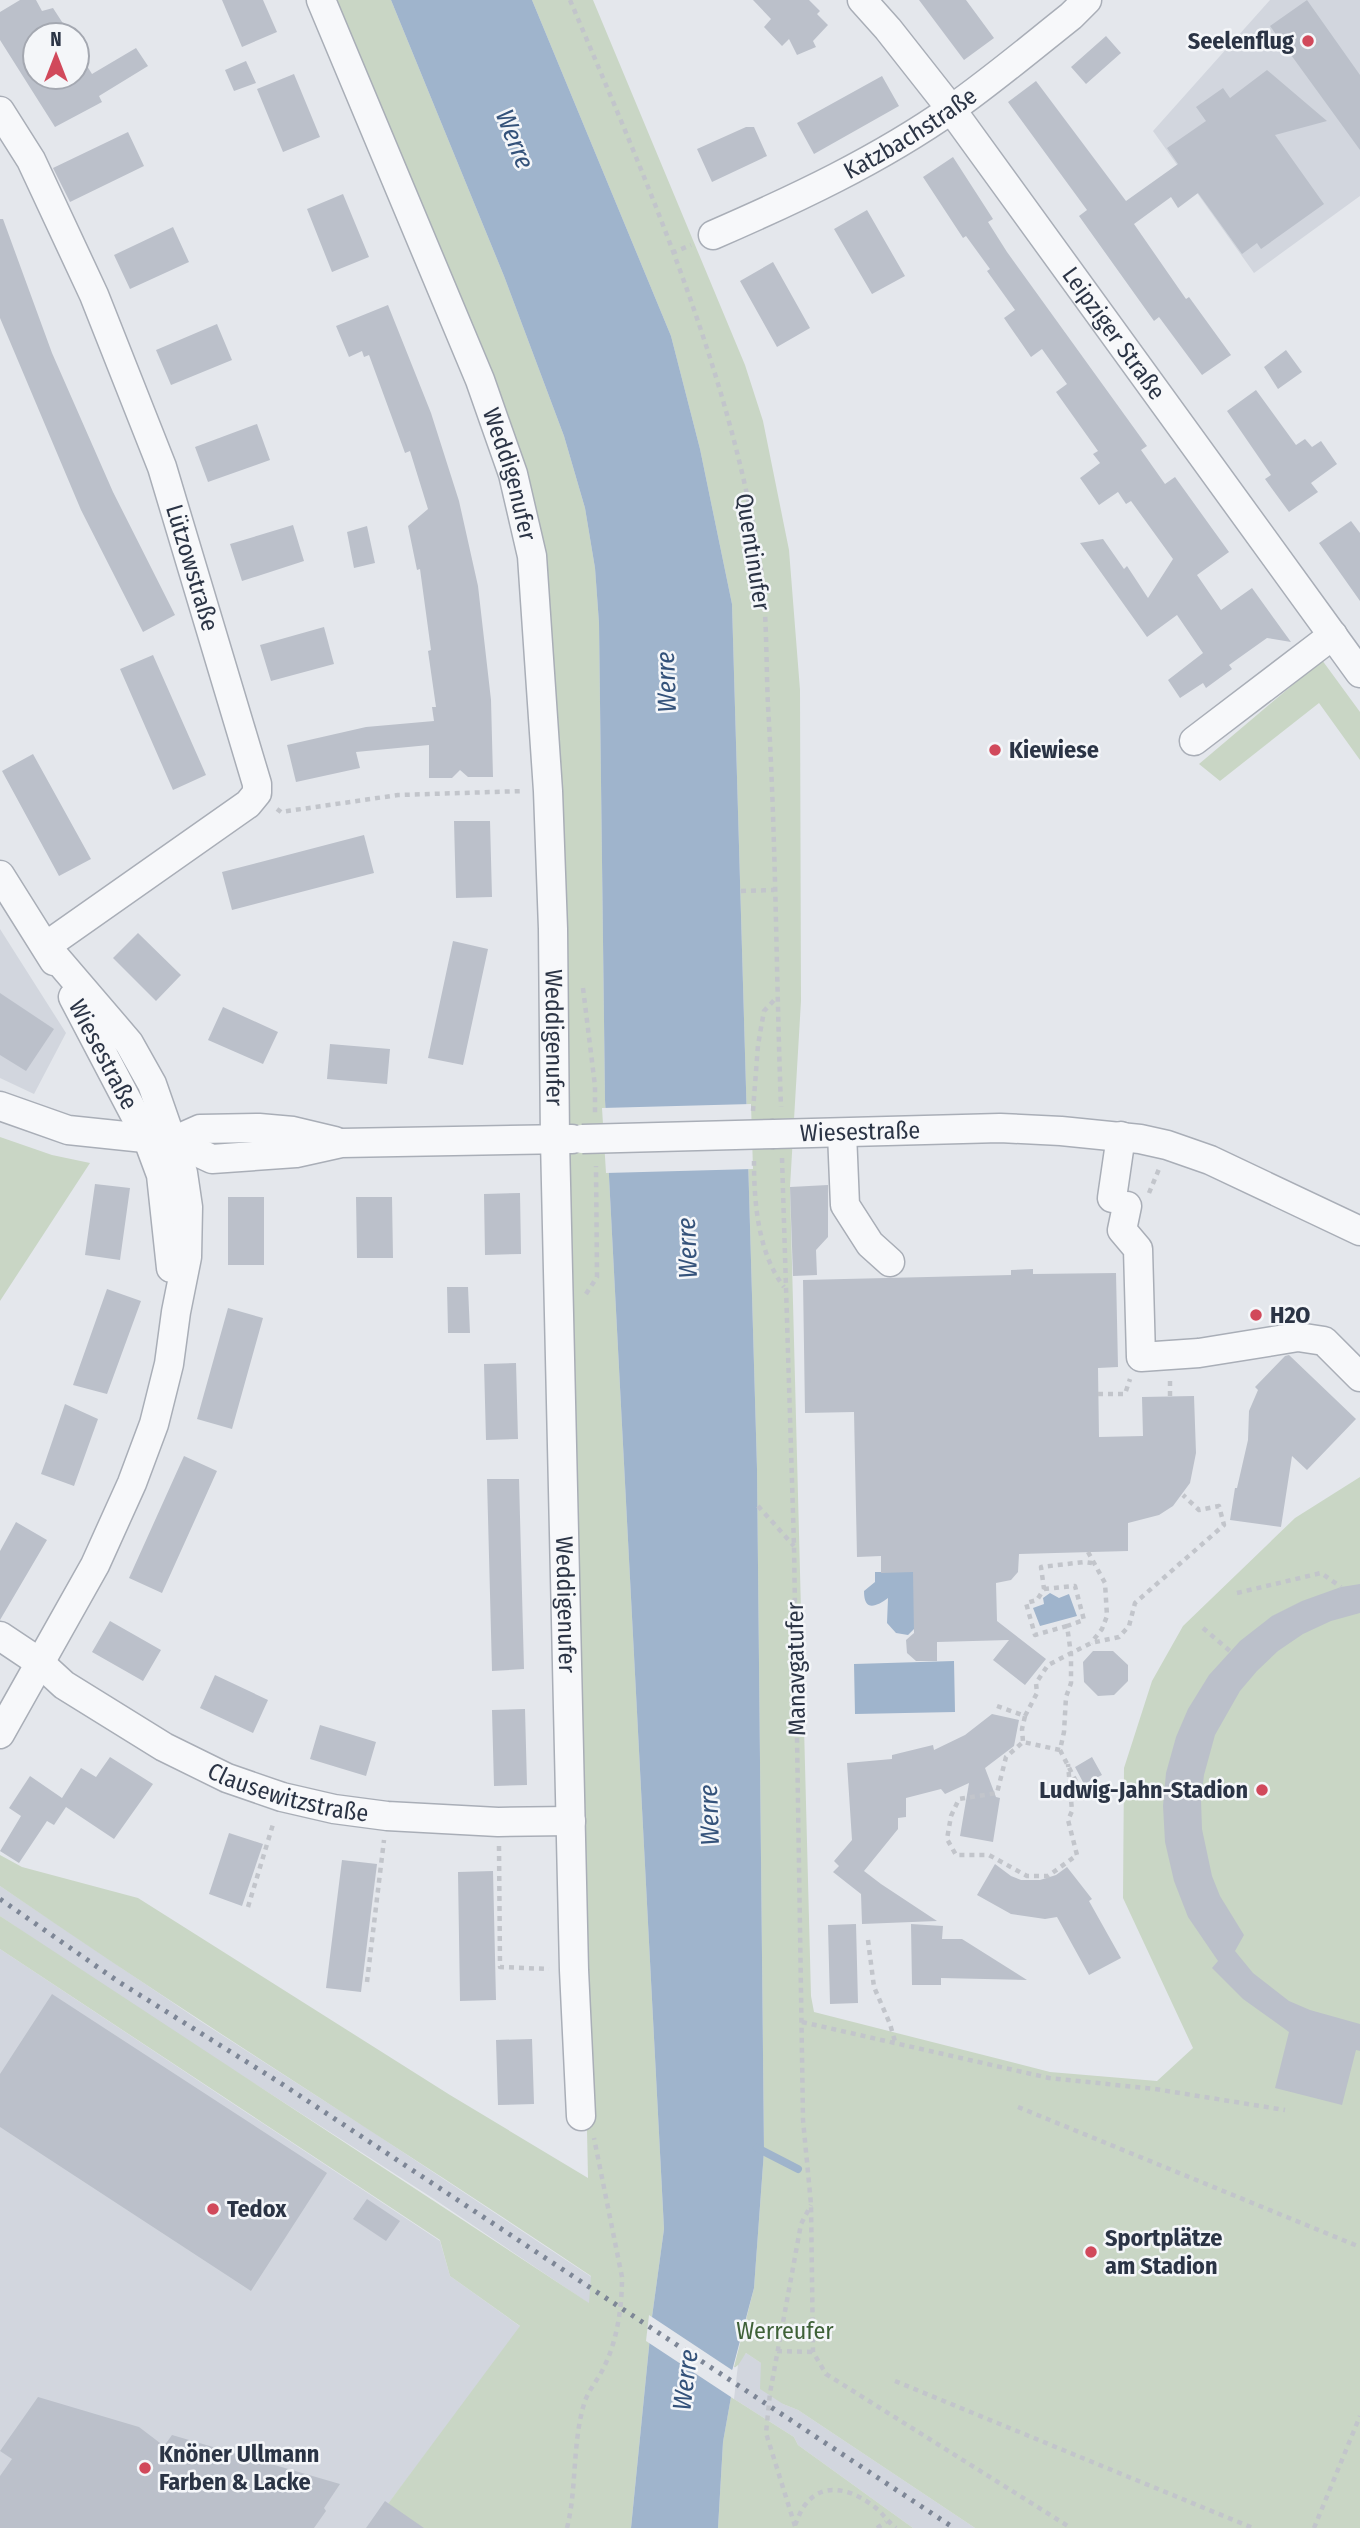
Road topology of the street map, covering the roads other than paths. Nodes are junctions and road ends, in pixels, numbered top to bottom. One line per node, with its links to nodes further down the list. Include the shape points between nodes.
1 (321, 0): 15 (street, Weddigenufer, via 475,368 513,474 532,556)
2 (862, 0): 4 (street, Leipziger Straße)
3 (1087, 0): 4 (street, Katzbachstraße)
4 (951, 109): 6 (street, Katzbachstraße, via 796,198); 7 (street, Leipziger Straße)
5 (0, 111): 11 (street, Lützowstraße, via 31,160 94,295 162,467 257,784 257,793 248,804)
6 (713, 235)
7 (1333, 635): 8 (street, Leipziger Straße); 9 (street)
8 (1360, 673)
9 (1194, 741)
10 (0, 875): 11 (street, Wiesestraße)
11 (46, 946): 16 (street, Wiesestraße, via 129,1043 152,1084)
12 (0, 1106): 16 (street, via 68,1130)
13 (842, 1133): 14 (street, Wiesestraße, via 1000,1128); 15 (street, Wiesestraße, bridge); 18 (street, via 845,1205 870,1244)
14 (1121, 1136): 17 (street, Wiesestraße, via 1210,1160); 19 (street, via 1122,1230 1138,1249 1141,1357 1298,1338 1324,1341)
15 (568, 1140): 16 (street, Wiesestraße, via 341,1143 259,1128 200,1129); 23 (street, Weddigenufer)
16 (161, 1141): 21 (street, via 176,1312 169,1364 154,1424 128,1494 96,1565)
17 (1360, 1231)
18 (890, 1262)
19 (1360, 1377)
20 (0, 1636): 21 (street, Clausewitzstraße)
21 (39, 1662): 22 (street); 23 (street, Clausewitzstraße, via 64,1685 164,1747 227,1778 282,1797 387,1816)
22 (0, 1734)
23 (571, 1821): 24 (street, Weddigenufer)
24 (581, 2116)

